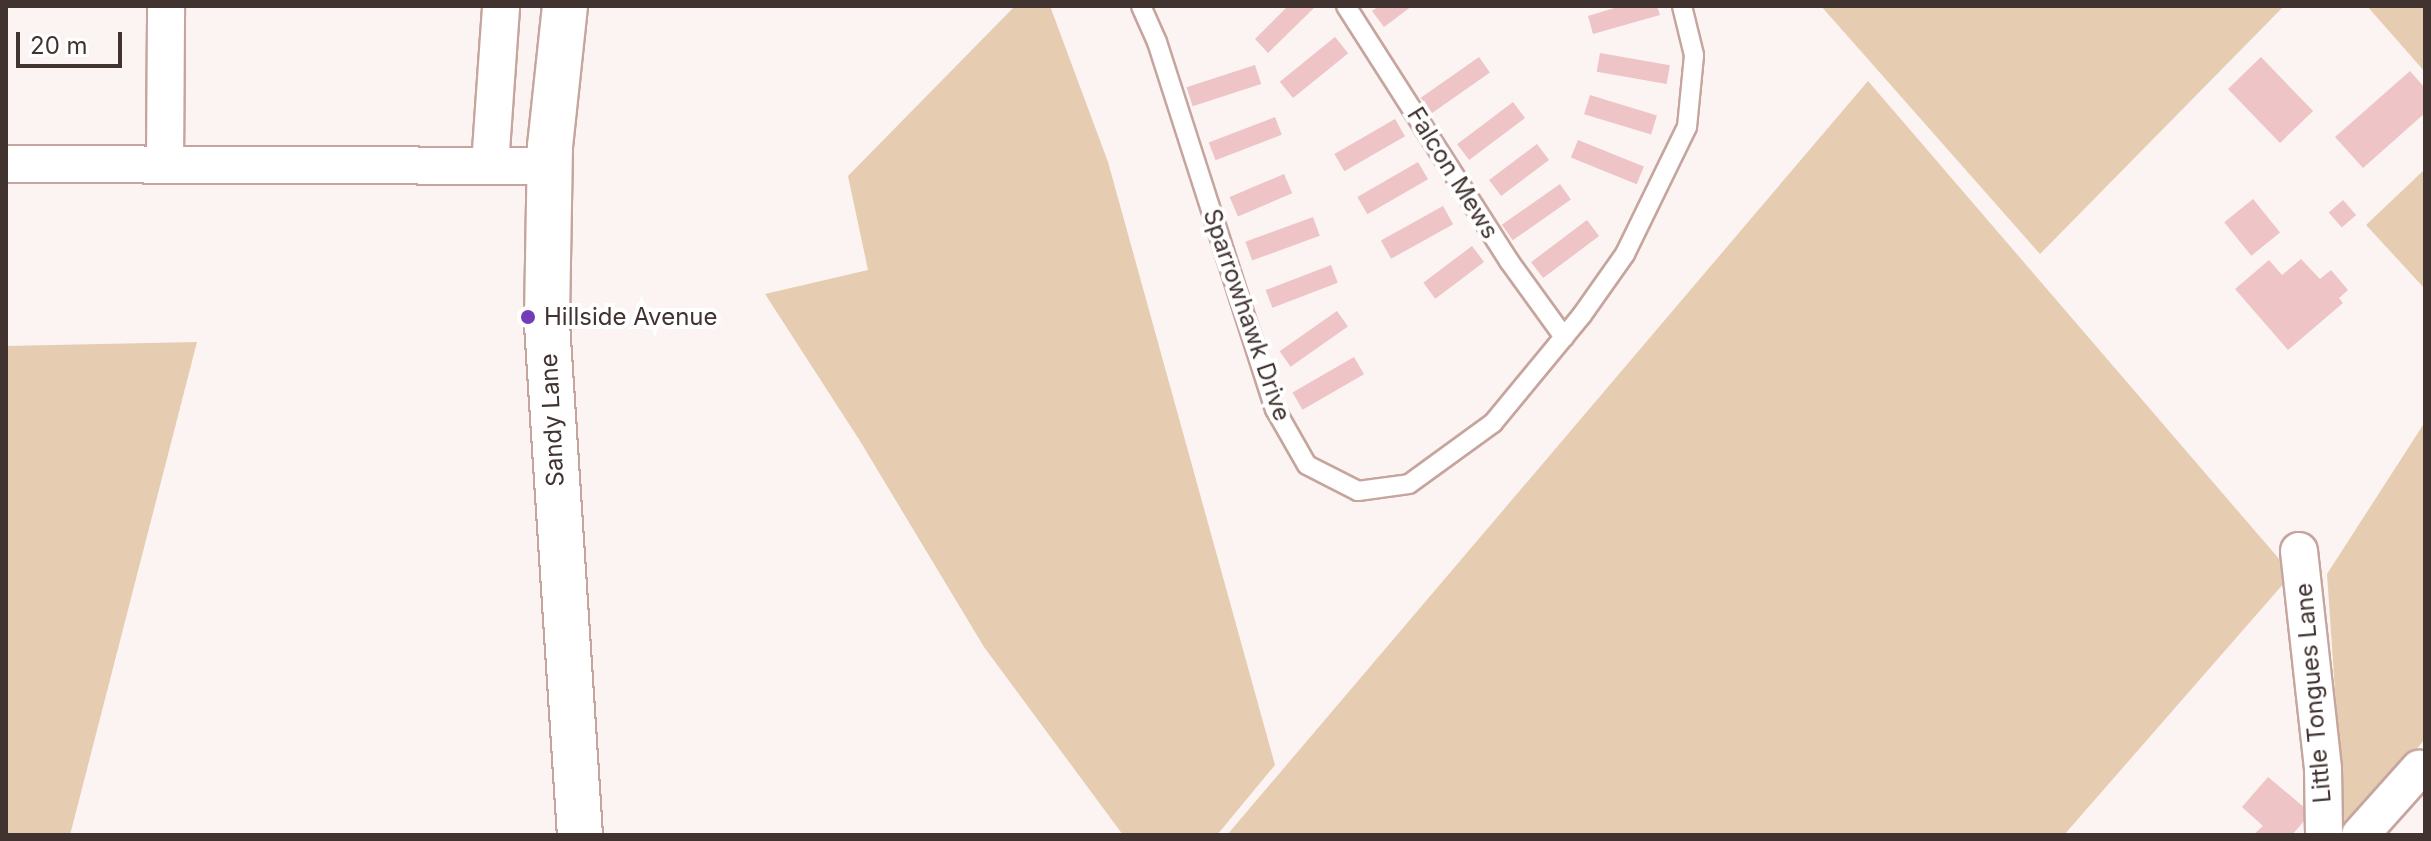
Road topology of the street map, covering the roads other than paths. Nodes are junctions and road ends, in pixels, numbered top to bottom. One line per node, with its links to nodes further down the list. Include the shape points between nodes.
1 (166, 6): 8 (street)
2 (501, 6): 9 (street)
3 (565, 6): 10 (main road, Sandy Lane)
4 (1141, 6): 11 (lane, Sparrowhawk Drive, via 1275,409 1307,465 1358,491 1409,484 1493,423)
5 (1346, 6): 11 (lane, Falcon Mews, via 1509,261)
6 (1682, 6): 11 (lane, Sparrowhawk Drive, via 1694,55 1687,127 1625,254)
7 (6, 164): 8 (street)
8 (165, 164): 9 (street)
9 (490, 165): 10 (street)
10 (549, 166): 14 (main road, Sandy Lane, via 549,386)
11 (1564, 337)
12 (2299, 551): 15 (street, Little Tongues Lane, via 2323,769)
13 (2419, 769): 16 (street)
14 (580, 835)
15 (2324, 835)
16 (2360, 835)

